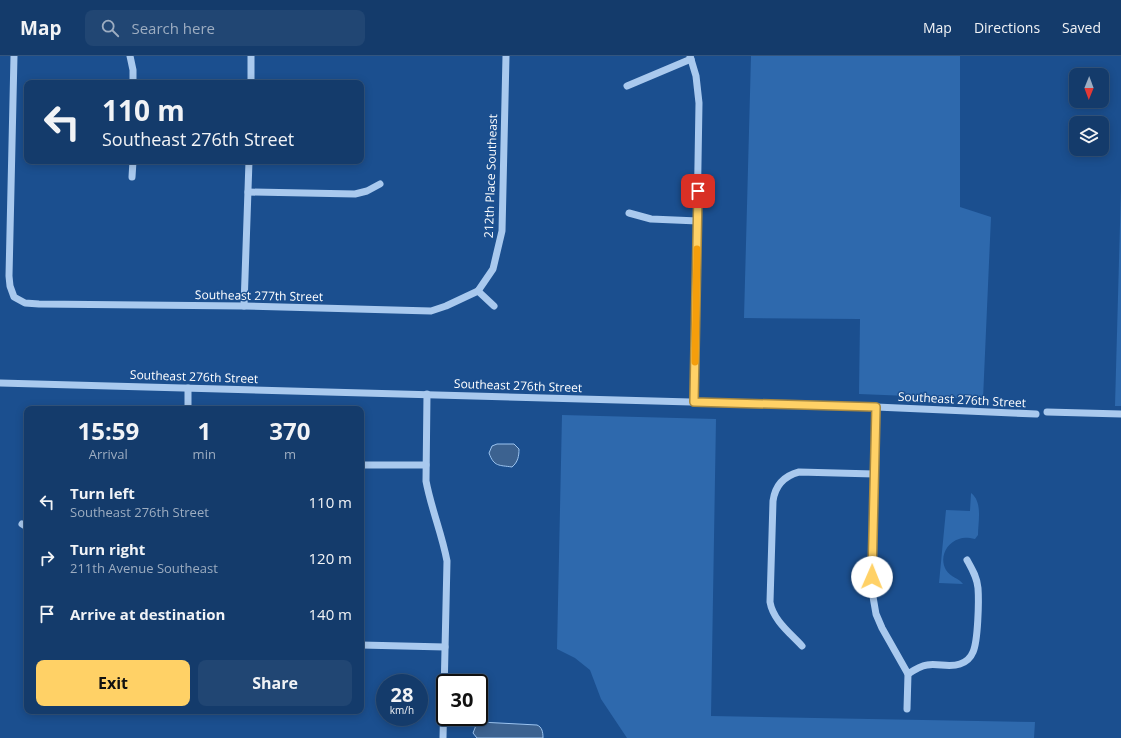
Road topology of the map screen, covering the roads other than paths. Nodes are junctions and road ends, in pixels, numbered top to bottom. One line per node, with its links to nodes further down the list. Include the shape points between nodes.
1 (14, 56): 17 (street, Southeast 277th Street, via 9,276 14,298 25,303 39,304)
2 (130, 56): 6 (street)
3 (251, 56): 7 (street)
4 (506, 56): 16 (street, 212th Place Southeast, via 502,231 493,269)
5 (690, 57): 8 (street); 15 (street, via 696,76 699,103)
6 (133, 80)
7 (251, 80)
8 (627, 86)
9 (133, 164): 11 (street)
10 (249, 164): 13 (street)
11 (132, 177)
12 (380, 184): 13 (street, via 368,191 355,194)
13 (248, 192): 17 (street)
14 (629, 213): 15 (street, via 651,219)
15 (698, 221): 22 (street)
16 (478, 291): 17 (street, Southeast 277th Street, via 431,311); 18 (street)
17 (244, 306)
18 (494, 306)
19 (0, 382): 20 (street, Southeast 276th Street)
20 (188, 388): 21 (street, Southeast 276th Street); 23 (street)
21 (427, 394): 22 (street, Southeast 276th Street); 29 (street)
22 (694, 402): 24 (street, Southeast 276th Street)
23 (188, 406)
24 (876, 407): 26 (street, Southeast 276th Street); 30 (street)
25 (1047, 412): 27 (street)
26 (1036, 414)
27 (1121, 414)
28 (364, 465): 29 (street)
29 (426, 465): 34 (street, via 428,493 443,539 447,561)
30 (874, 474): 33 (street, via 800,472 783,480 776,489 773,501 771,609); 35 (street, via 872,591 876,614 882,628)
31 (967, 560): 35 (street, via 978,588 977,632 973,653 962,664 927,665)
32 (364, 645): 34 (street)
33 (802, 646)
34 (445, 647): 37 (street)
35 (908, 674): 36 (street)
36 (907, 709)
37 (443, 738)

